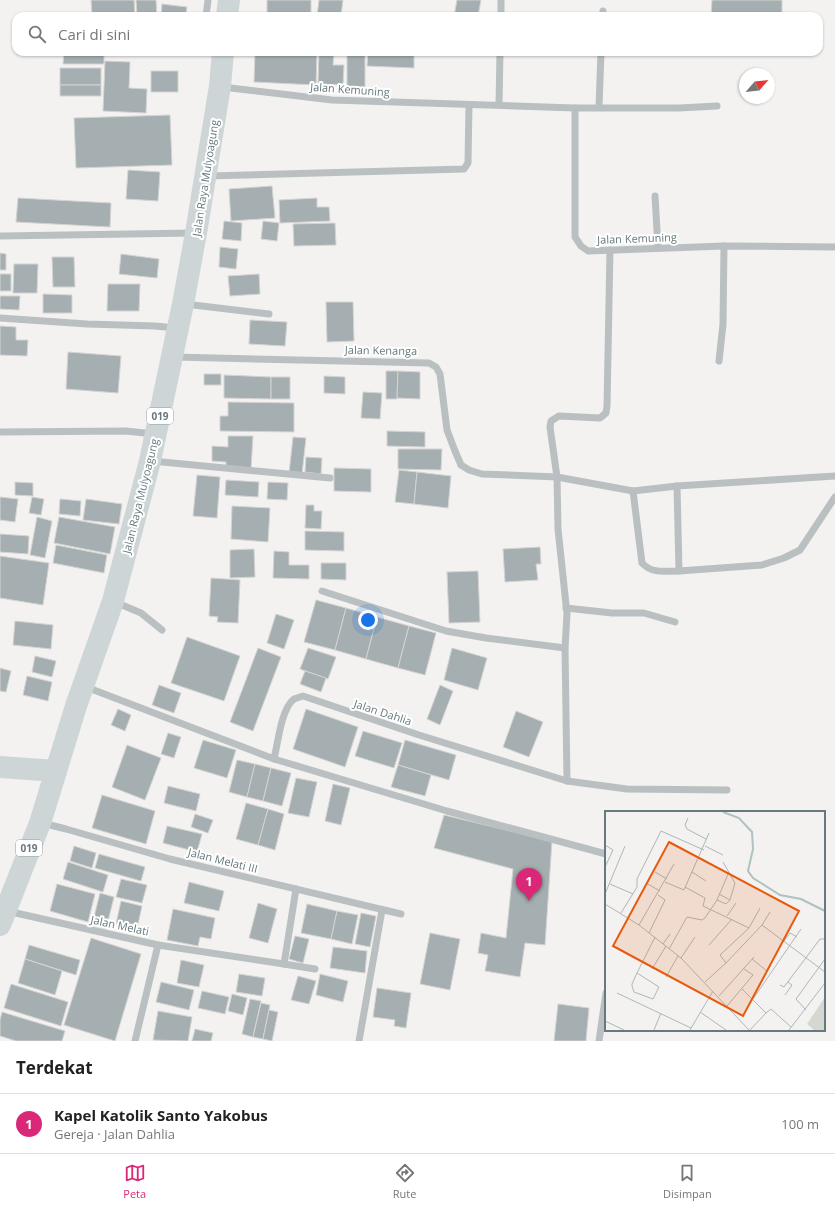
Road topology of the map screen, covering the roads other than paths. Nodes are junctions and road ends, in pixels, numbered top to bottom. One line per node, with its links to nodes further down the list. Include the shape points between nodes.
1 (208, 0): 4 (street)
2 (229, 0): 5 (main road)
3 (501, 0): 6 (street)
4 (206, 12)
5 (228, 12)
6 (501, 12)
7 (223, 56): 10 (main road, Jalan Raya Mulyoagung / 019)
8 (500, 56): 12 (street)
9 (601, 56): 14 (street)
10 (220, 86): 11 (street, Jalan Kemuning, via 332,100); 16 (main road, Jalan Raya Mulyoagung / 019)
11 (469, 105): 12 (street, Jalan Kemuning); 16 (street, via 468,163 464,170)
12 (499, 105): 15 (street, Jalan Kemuning)
13 (717, 106): 14 (street, Jalan Kemuning)
14 (599, 107): 15 (street, Jalan Kemuning)
15 (575, 108): 23 (street, Jalan Kemuning, via 575,237 588,251)
16 (205, 176): 18 (main road, Jalan Raya Mulyoagung / 019)
17 (655, 196): 22 (street)
18 (196, 233): 19 (street); 24 (main road, Jalan Raya Mulyoagung / 019)
19 (0, 236)
20 (724, 246): 21 (street, Jalan Kemuning); 22 (street, Jalan Kemuning); 29 (street, via 723,324)
21 (835, 247)
22 (658, 248): 23 (street, Jalan Kemuning)
23 (610, 250): 34 (street, via 607,410 600,418 559,416 551,421)
24 (183, 304): 25 (street); 27 (main road, Jalan Raya Mulyoagung / 019)
25 (269, 314)
26 (0, 318): 27 (street)
27 (178, 328): 28 (main road, Jalan Raya Mulyoagung / 019)
28 (172, 357): 31 (main road, Jalan Raya Mulyoagung / 019); 34 (street, Jalan Kenanga, via 429,363 436,367 440,374 447,430 461,465 482,474)
29 (719, 361)
30 (0, 432): 31 (street, via 126,431)
31 (156, 434): 32 (main road, Jalan Raya Mulyoagung / 019)
32 (150, 461): 35 (street); 41 (main road, Jalan Raya Mulyoagung / 019)
33 (835, 476): 36 (street, Jalan Kenanga)
34 (557, 477): 37 (street, Jalan Kenanga); 42 (street, via 558,529)
35 (330, 478)
36 (677, 486): 37 (street, Jalan Kenanga); 39 (street)
37 (633, 491): 39 (street, via 642,563 647,569 656,572)
38 (835, 497): 39 (street, via 800,550 784,558 762,565)
39 (679, 571)
40 (322, 591): 45 (street, via 446,630)
41 (113, 601): 44 (street, via 141,613); 46 (main road, Jalan Raya Mulyoagung / 019)
42 (566, 608): 43 (street, via 612,613 644,613); 45 (street)
43 (675, 622)
44 (162, 630)
45 (565, 648): 50 (street)
46 (84, 686): 47 (street); 49 (main road, Jalan Raya Mulyoagung / 019)
47 (274, 759): 50 (street, Jalan Dahlia, via 285,713 296,698 303,696 426,738); 53 (street, via 448,811)
48 (0, 768): 49 (main road)
49 (56, 771): 52 (main road, Jalan Raya Mulyoagung / 019)
50 (567, 781): 51 (street, Jalan Dahlia, via 627,789)
51 (727, 790)
52 (40, 823): 54 (street, Jalan Melati III, via 170,859); 57 (main road, Jalan Raya Mulyoagung / 019)
53 (605, 854)
54 (296, 889): 55 (street, Jalan Melati III); 59 (street)
55 (382, 910): 56 (street, Jalan Melati III); 63 (street)
56 (402, 914)
57 (3, 918): 58 (street, Jalan Melati)
58 (158, 945): 59 (street); 62 (street, Jalan Melati)
59 (284, 964): 60 (street)
60 (315, 969)
61 (605, 1000): 64 (street)
62 (135, 1041)
63 (359, 1041)
64 (599, 1041)

